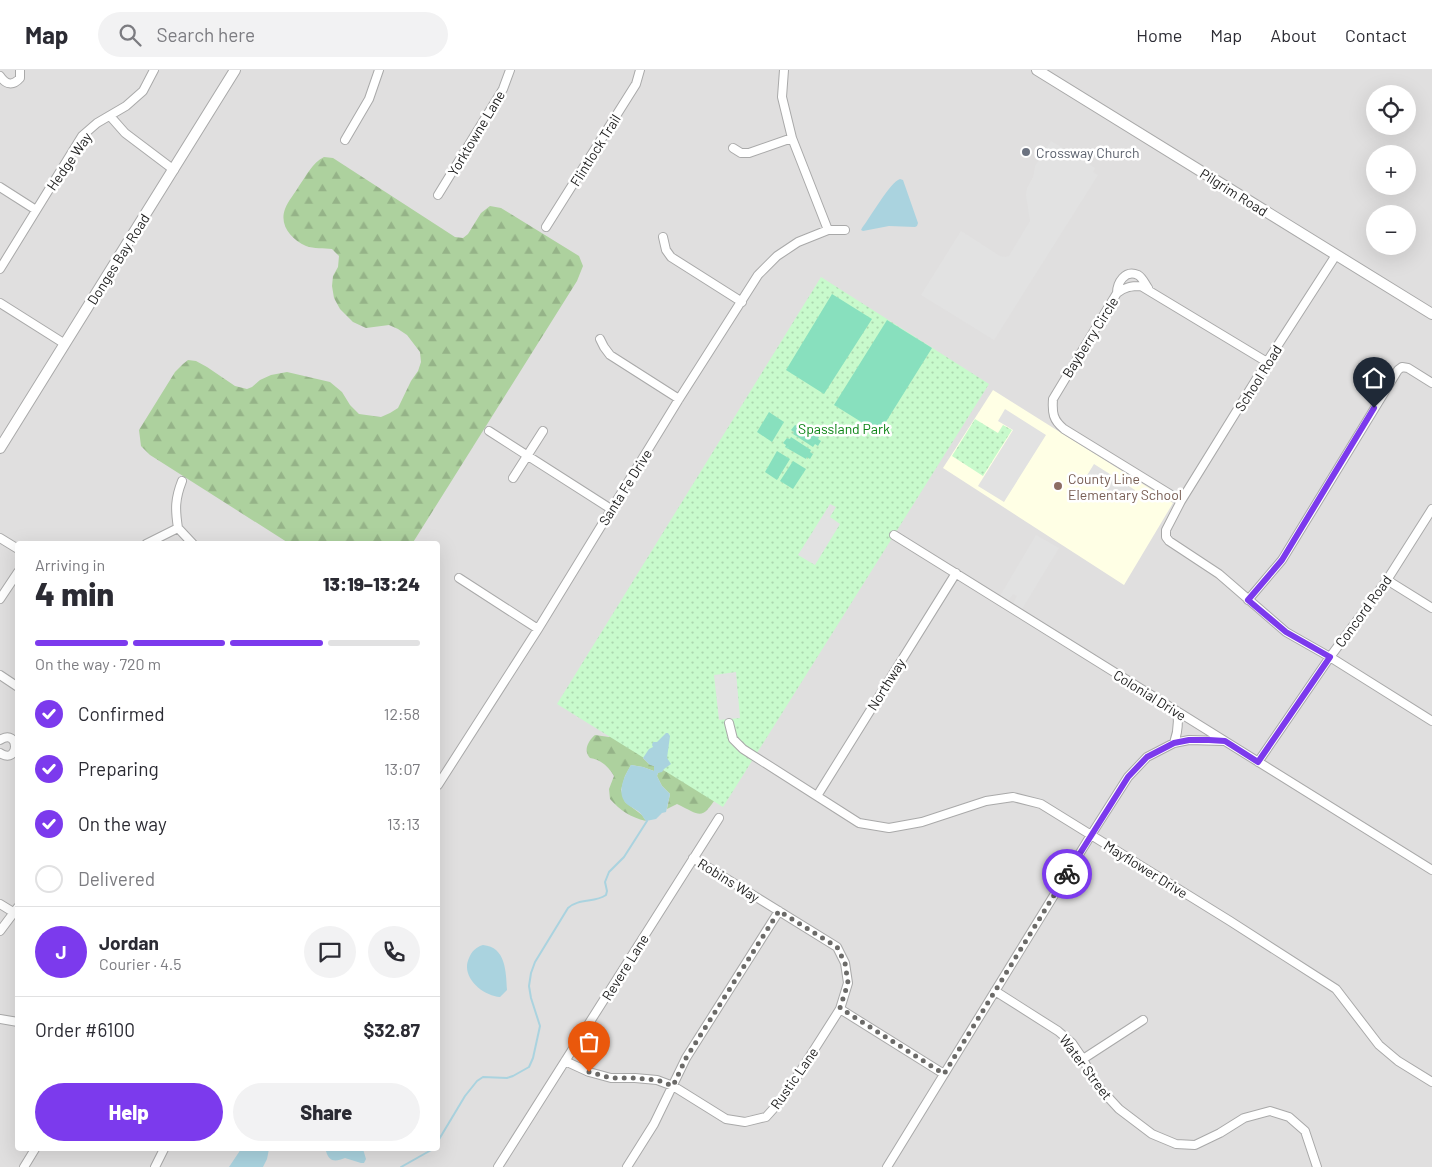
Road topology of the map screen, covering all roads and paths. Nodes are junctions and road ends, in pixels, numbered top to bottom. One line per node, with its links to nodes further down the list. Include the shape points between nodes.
1 (0, 70): 10 (street)
2 (20, 70): 10 (street, via 20,78 16,82 3,82)
3 (154, 70): 11 (street, Hedge Way, via 142,91)
4 (235, 70): 15 (street, Donges Bay Road)
5 (379, 70): 13 (street, via 369,99)
6 (510, 70): 17 (street, Yorktowne Lane, via 503,89)
7 (640, 70): 19 (street, Flintlock Trail, via 636,84)
8 (784, 70): 12 (street, via 782,97)
9 (1037, 70): 23 (street, Pilgrim Road)
10 (0, 76)
11 (110, 116): 15 (street, via 125,133); 18 (street, Hedge Way, via 82,136)
12 (792, 138): 14 (street, via 749,153); 20 (street)
13 (345, 140)
14 (733, 148)
15 (174, 170): 31 (street, Donges Bay Road)
16 (0, 187): 18 (street)
17 (438, 195)
18 (36, 210): 24 (street, Hedge Way)
19 (546, 228)
20 (828, 230): 21 (street, Santa Fe Drive); 27 (street, Santa Fe Drive, via 798,242 777,256 758,275)
21 (845, 230)
22 (663, 238): 27 (street, via 671,257)
23 (1336, 255): 29 (street, Pilgrim Road); 32 (street, School Road)
24 (0, 269)
25 (1148, 289): 26 (street, Bayberry Circle, via 1131,286); 26 (street, via 1142,279 1132,274 1120,280); 32 (street, Bayberry Circle)
26 (1117, 293): 41 (street, Bayberry Circle, via 1053,399 1056,422)
27 (742, 302): 34 (street, Santa Fe Drive)
28 (0, 303): 31 (street)
29 (1432, 314)
30 (600, 339): 34 (street, via 606,352)
31 (65, 344): 37 (street, Donges Bay Road)
32 (1267, 362): 41 (street, School Road)
33 (1432, 383): 55 (street, via 1408,368 1402,367 1394,375 1282,560)
34 (678, 399): 42 (street, Santa Fe Drive)
35 (544, 431): 38 (street)
36 (489, 432): 38 (street)
37 (0, 448)
38 (527, 456): 39 (street); 42 (street)
39 (513, 478)
40 (182, 481): 44 (street, via 175,510)
41 (1181, 501): 55 (street, School Road, via 1166,536 1219,574)
42 (612, 509): 57 (street, Santa Fe Drive)
43 (1432, 509): 53 (street, Concord Road)
44 (178, 528): 47 (street); 48 (street)
45 (894, 535): 50 (street, Colonial Drive)
46 (0, 538): 49 (street)
47 (152, 541)
48 (189, 541)
49 (15, 548)
50 (956, 573): 61 (street, Colonial Drive); 74 (street, Northway)
51 (15, 576): 54 (street)
52 (459, 578): 57 (street)
53 (1387, 580): 56 (street); 58 (street, Concord Road)
54 (0, 599)
55 (1248, 600): 58 (street, via 1286,632)
56 (1432, 608)
57 (538, 629): 73 (street, Santa Fe Drive)
58 (1330, 657): 62 (street); 72 (street, Concord Road)
59 (0, 675): 60 (street)
60 (15, 685)
61 (1177, 711): 67 (street, Colonial Drive); 69 (street, via 1178,733)
62 (1432, 721)
63 (730, 723): 74 (street, Mayflower Drive, via 733,740 738,746)
64 (15, 736): 65 (street)
65 (12, 739): 66 (street); 68 (street)
66 (0, 740)
67 (1225, 741): 69 (street); 72 (street, Colonial Drive)
68 (15, 743)
69 (1174, 743): 76 (street, via 1147,757 1128,777)
70 (15, 750): 71 (street, via 8,756)
71 (0, 753)
72 (1258, 762): 78 (street, Colonial Drive)
73 (440, 783)
74 (816, 796): 76 (street, Mayflower Drive, via 860,823 888,828 922,822 986,801 1013,798 1041,804)
75 (719, 818): 77 (street, Revere Lane)
76 (1091, 835): 83 (street); 91 (street, Mayflower Drive, via 1336,990 1379,1045)
77 (693, 858): 81 (street, Robins Way); 89 (street, Revere Lane)
78 (1432, 870)
79 (0, 904): 80 (street)
80 (15, 909): 82 (street)
81 (779, 911): 84 (street, Robins Way, via 837,947 845,963 848,983); 92 (street, via 686,1058)
82 (0, 931)
83 (995, 991): 88 (street, Water Street, via 1058,1031); 90 (street)
84 (840, 1008): 90 (street); 92 (street, Rustic Lane, via 784,1097 766,1117 745,1122 726,1119)
85 (0, 1019): 87 (street)
86 (1143, 1020): 88 (street)
87 (15, 1022)
88 (1083, 1059): 100 (street, Water Street, via 1095,1083 1120,1109 1152,1134 1176,1144 1195,1144 1244,1118 1270,1111 1289,1117 1305,1131)
89 (565, 1062): 92 (street, Rustic Lane, via 611,1078 657,1080); 97 (street, Revere Lane)
90 (944, 1074): 99 (street)
91 (1432, 1082)
92 (673, 1086): 98 (street)
93 (35, 1151): 95 (street)
94 (163, 1151): 96 (street)
95 (24, 1167)
96 (155, 1167)
97 (498, 1167)
98 (627, 1167)
99 (887, 1167)
100 (1316, 1167)

